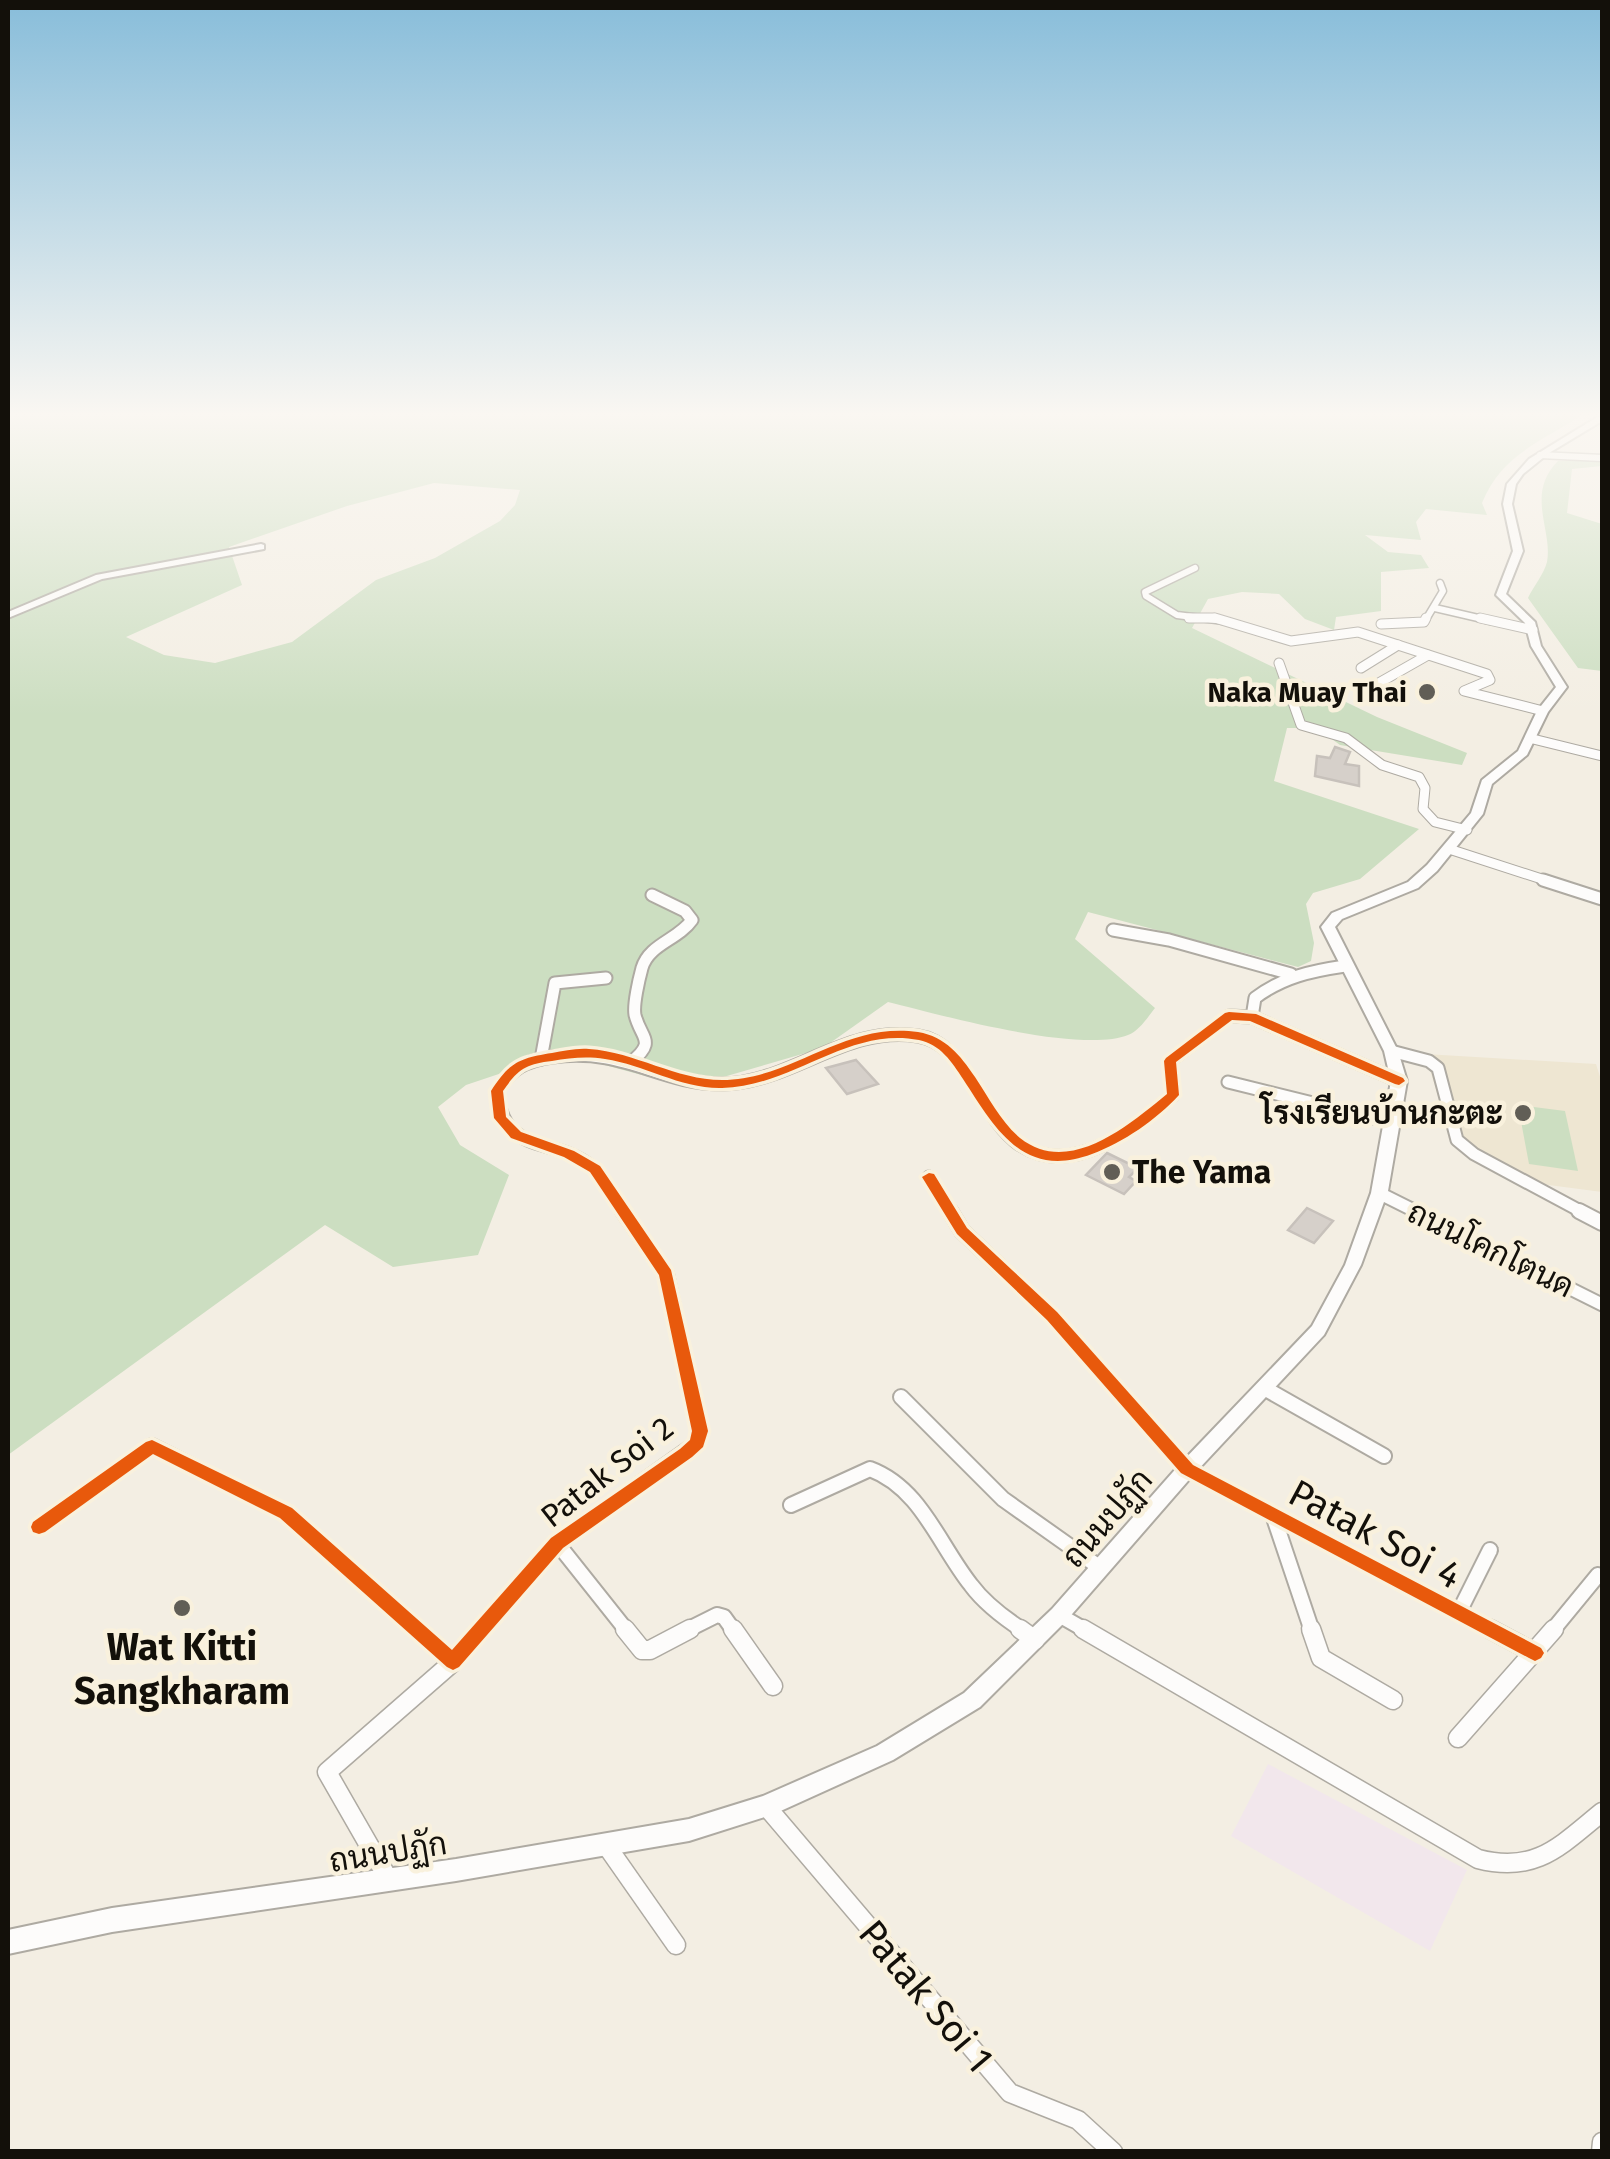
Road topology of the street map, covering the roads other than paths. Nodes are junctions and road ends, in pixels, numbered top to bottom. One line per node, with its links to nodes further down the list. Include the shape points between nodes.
1 (1509, 513): 8 (main road, ถนนปฏัก, via 1518,554 1501,587)
2 (260, 547): 6 (main road, via 99,577)
3 (1194, 568): 9 (street, via 1146,596 1177,616 1215,618 1292,641 1345,631)
4 (1440, 582): 5 (street)
5 (1436, 608): 7 (street, via 1424,622); 8 (street)
6 (8, 615)
7 (1381, 624)
8 (1533, 630): 14 (main road, ถนนปฏัก, via 1562,687)
9 (1398, 645): 10 (street); 12 (street)
10 (1428, 655): 13 (street); 14 (street, via 1488,674 1490,680 1464,691)
11 (1279, 663): 17 (street, via 1302,725 1346,738 1382,764 1418,777 1425,788 1423,809 1435,822)
12 (1360, 668)
13 (1377, 684)
14 (1543, 711): 15 (main road, ถนนปฏัก)
15 (1533, 738): 16 (street); 17 (main road, ถนนปฏัก, via 1486,783)
16 (1602, 756)
17 (1466, 830): 18 (main road, ถนนปฏัก)
18 (1450, 849): 20 (street); 22 (main road, ถนนปฏัก, via 1413,885 1337,916 1328,927)
19 (652, 895): 28 (street, via 692,920 643,965 634,1012 646,1036 643,1052)
20 (1602, 900)
21 (1114, 930): 23 (street)
22 (1345, 966): 23 (street); 26 (main road, ถนนปฏัก)
23 (1291, 974): 25 (street, via 1255,998)
24 (606, 978): 27 (street, via 554,983)
25 (1252, 1017): 28 (street, Patak Soi 2, via 1229,1016 1188,1044 1170,1061 1173,1096 1144,1121 1078,1154 1047,1156 1021,1146 952,1052 916,1035 855,1037 760,1078 723,1084); 29 (street)
26 (1391, 1051): 29 (main road, ถนนปฏัก); 34 (street, via 1438,1068 1457,1140 1474,1154)
27 (541, 1058): 28 (street, Patak Soi 2, via 589,1053); 43 (street, Patak Soi 2, via 515,1068 496,1090 500,1118 516,1135 595,1170 650,1247 666,1274 700,1431 686,1453)
28 (631, 1062)
29 (1399, 1081): 31 (main road, ถนนปฏัก)
30 (1228, 1082): 31 (street)
31 (1394, 1123): 33 (main road, ถนนปฏัก)
32 (929, 1177): 39 (street, via 962,1232 1052,1316)
33 (1379, 1193): 35 (main road, ถนนโคกโตนด); 36 (main road, ถนนปฏัก, via 1353,1265 1318,1330)
34 (1602, 1224)
35 (1602, 1305)
36 (1264, 1388): 38 (street); 39 (main road, ถนนปฏัก)
37 (902, 1397): 45 (street, via 1003,1499)
38 (1384, 1456)
39 (1187, 1469): 41 (street, Patak Soi 4); 45 (main road, ถนนปฏัก)
40 (792, 1504): 49 (street, via 880,1471 902,1486 980,1597)
41 (1273, 1515): 47 (street, Patak Soi 4); 53 (street, via 1321,1658)
42 (40, 1526): 51 (street, via 152,1446 286,1513)
43 (557, 1543): 51 (street, Patak Soi 2); 52 (street, via 642,1650 718,1615)
44 (1490, 1550): 47 (street)
45 (1099, 1568): 48 (main road, ถนนปฏัก)
46 (1598, 1575): 50 (street)
47 (1459, 1612): 50 (street, Patak Soi 4)
48 (1059, 1615): 49 (main road, ถนนปฏัก); 56 (street, via 1504,1868 1536,1862)
49 (1035, 1640): 55 (main road, ถนนปฏัก, via 972,1700 885,1753)
50 (1535, 1653): 54 (street)
51 (453, 1662): 58 (street, Patak Soi 2, via 327,1772)
52 (774, 1686)
53 (1393, 1700)
54 (1458, 1738)
55 (766, 1806): 57 (main road, ถนนปฏัก, via 689,1830); 62 (street, Patak Soi 1, via 1010,2093 1078,2120)
56 (1602, 1812)
57 (606, 1845): 58 (main road, ถนนปฏัก); 60 (street)
58 (389, 1880): 59 (main road, ถนนปฏัก, via 112,1920)
59 (8, 1942)
60 (676, 1945)
61 (1602, 2142): 63 (street)
62 (1113, 2152)
63 (1601, 2152)

